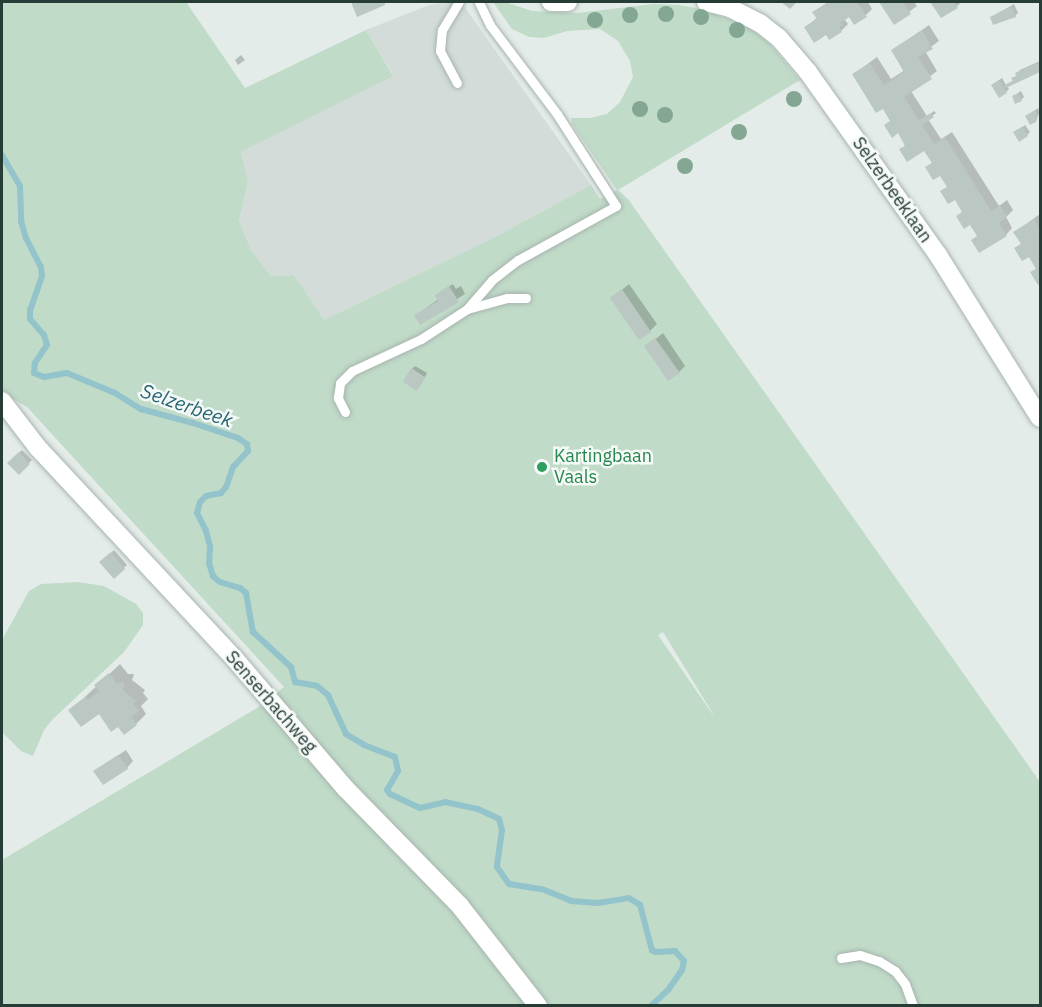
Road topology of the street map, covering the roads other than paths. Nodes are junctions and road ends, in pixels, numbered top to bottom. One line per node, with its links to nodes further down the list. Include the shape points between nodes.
1 (459, 2): 6 (lane, via 442,30 440,51)
2 (479, 2): 8 (lane, via 490,25 556,114 616,206 518,260 492,280)
3 (551, 2): 4 (street)
4 (568, 2)
5 (706, 2): 11 (street, Selzerbeeklaan, via 730,8 761,24 779,38 808,72 938,255)
6 (457, 83)
7 (526, 298): 8 (lane, via 507,298)
8 (467, 309): 10 (lane, via 421,339 352,371 340,383 338,398)
9 (2, 401): 13 (street, Senserbachweg, via 38,448 234,658 346,789 460,906)
10 (345, 412)
11 (1041, 418)
12 (841, 958): 14 (lane, via 860,955 895,971)
13 (538, 1005)
14 (913, 1005)

